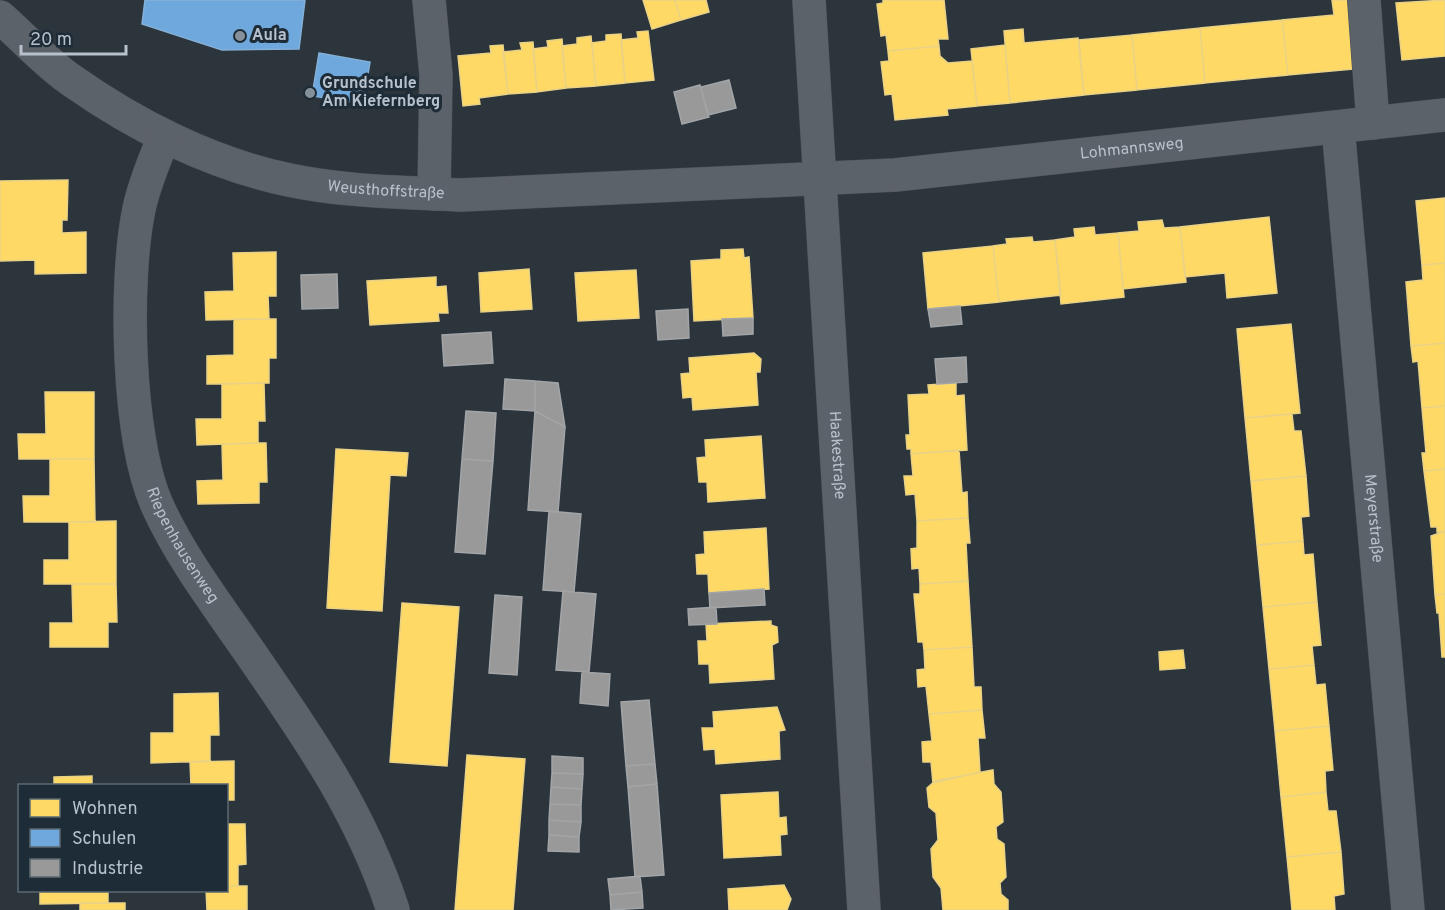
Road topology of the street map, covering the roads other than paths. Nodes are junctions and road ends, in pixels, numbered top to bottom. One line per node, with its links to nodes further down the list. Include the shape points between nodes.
1 (429, 0): 10 (street, via 436,75)
2 (809, 0): 9 (street, Haakestraße)
3 (1364, 0): 6 (street)
4 (0, 16): 8 (street, Weusthoffstraße, via 69,79)
5 (1445, 115): 6 (street, Lohmannsweg)
6 (1373, 123): 7 (street, Lohmannsweg)
7 (1338, 127): 9 (street, Lohmannsweg, via 895,175); 13 (street, Meyerstraße)
8 (164, 136): 10 (street, Weusthoffstraße, via 289,180 339,188); 11 (street, Riepenhausenweg, via 139,208 130,309 135,399 156,502 188,561 301,726 352,809)
9 (819, 178): 10 (street, Weusthoffstraße); 12 (street, Haakestraße)
10 (434, 194)
11 (393, 910)
12 (864, 910)
13 (1408, 910)

